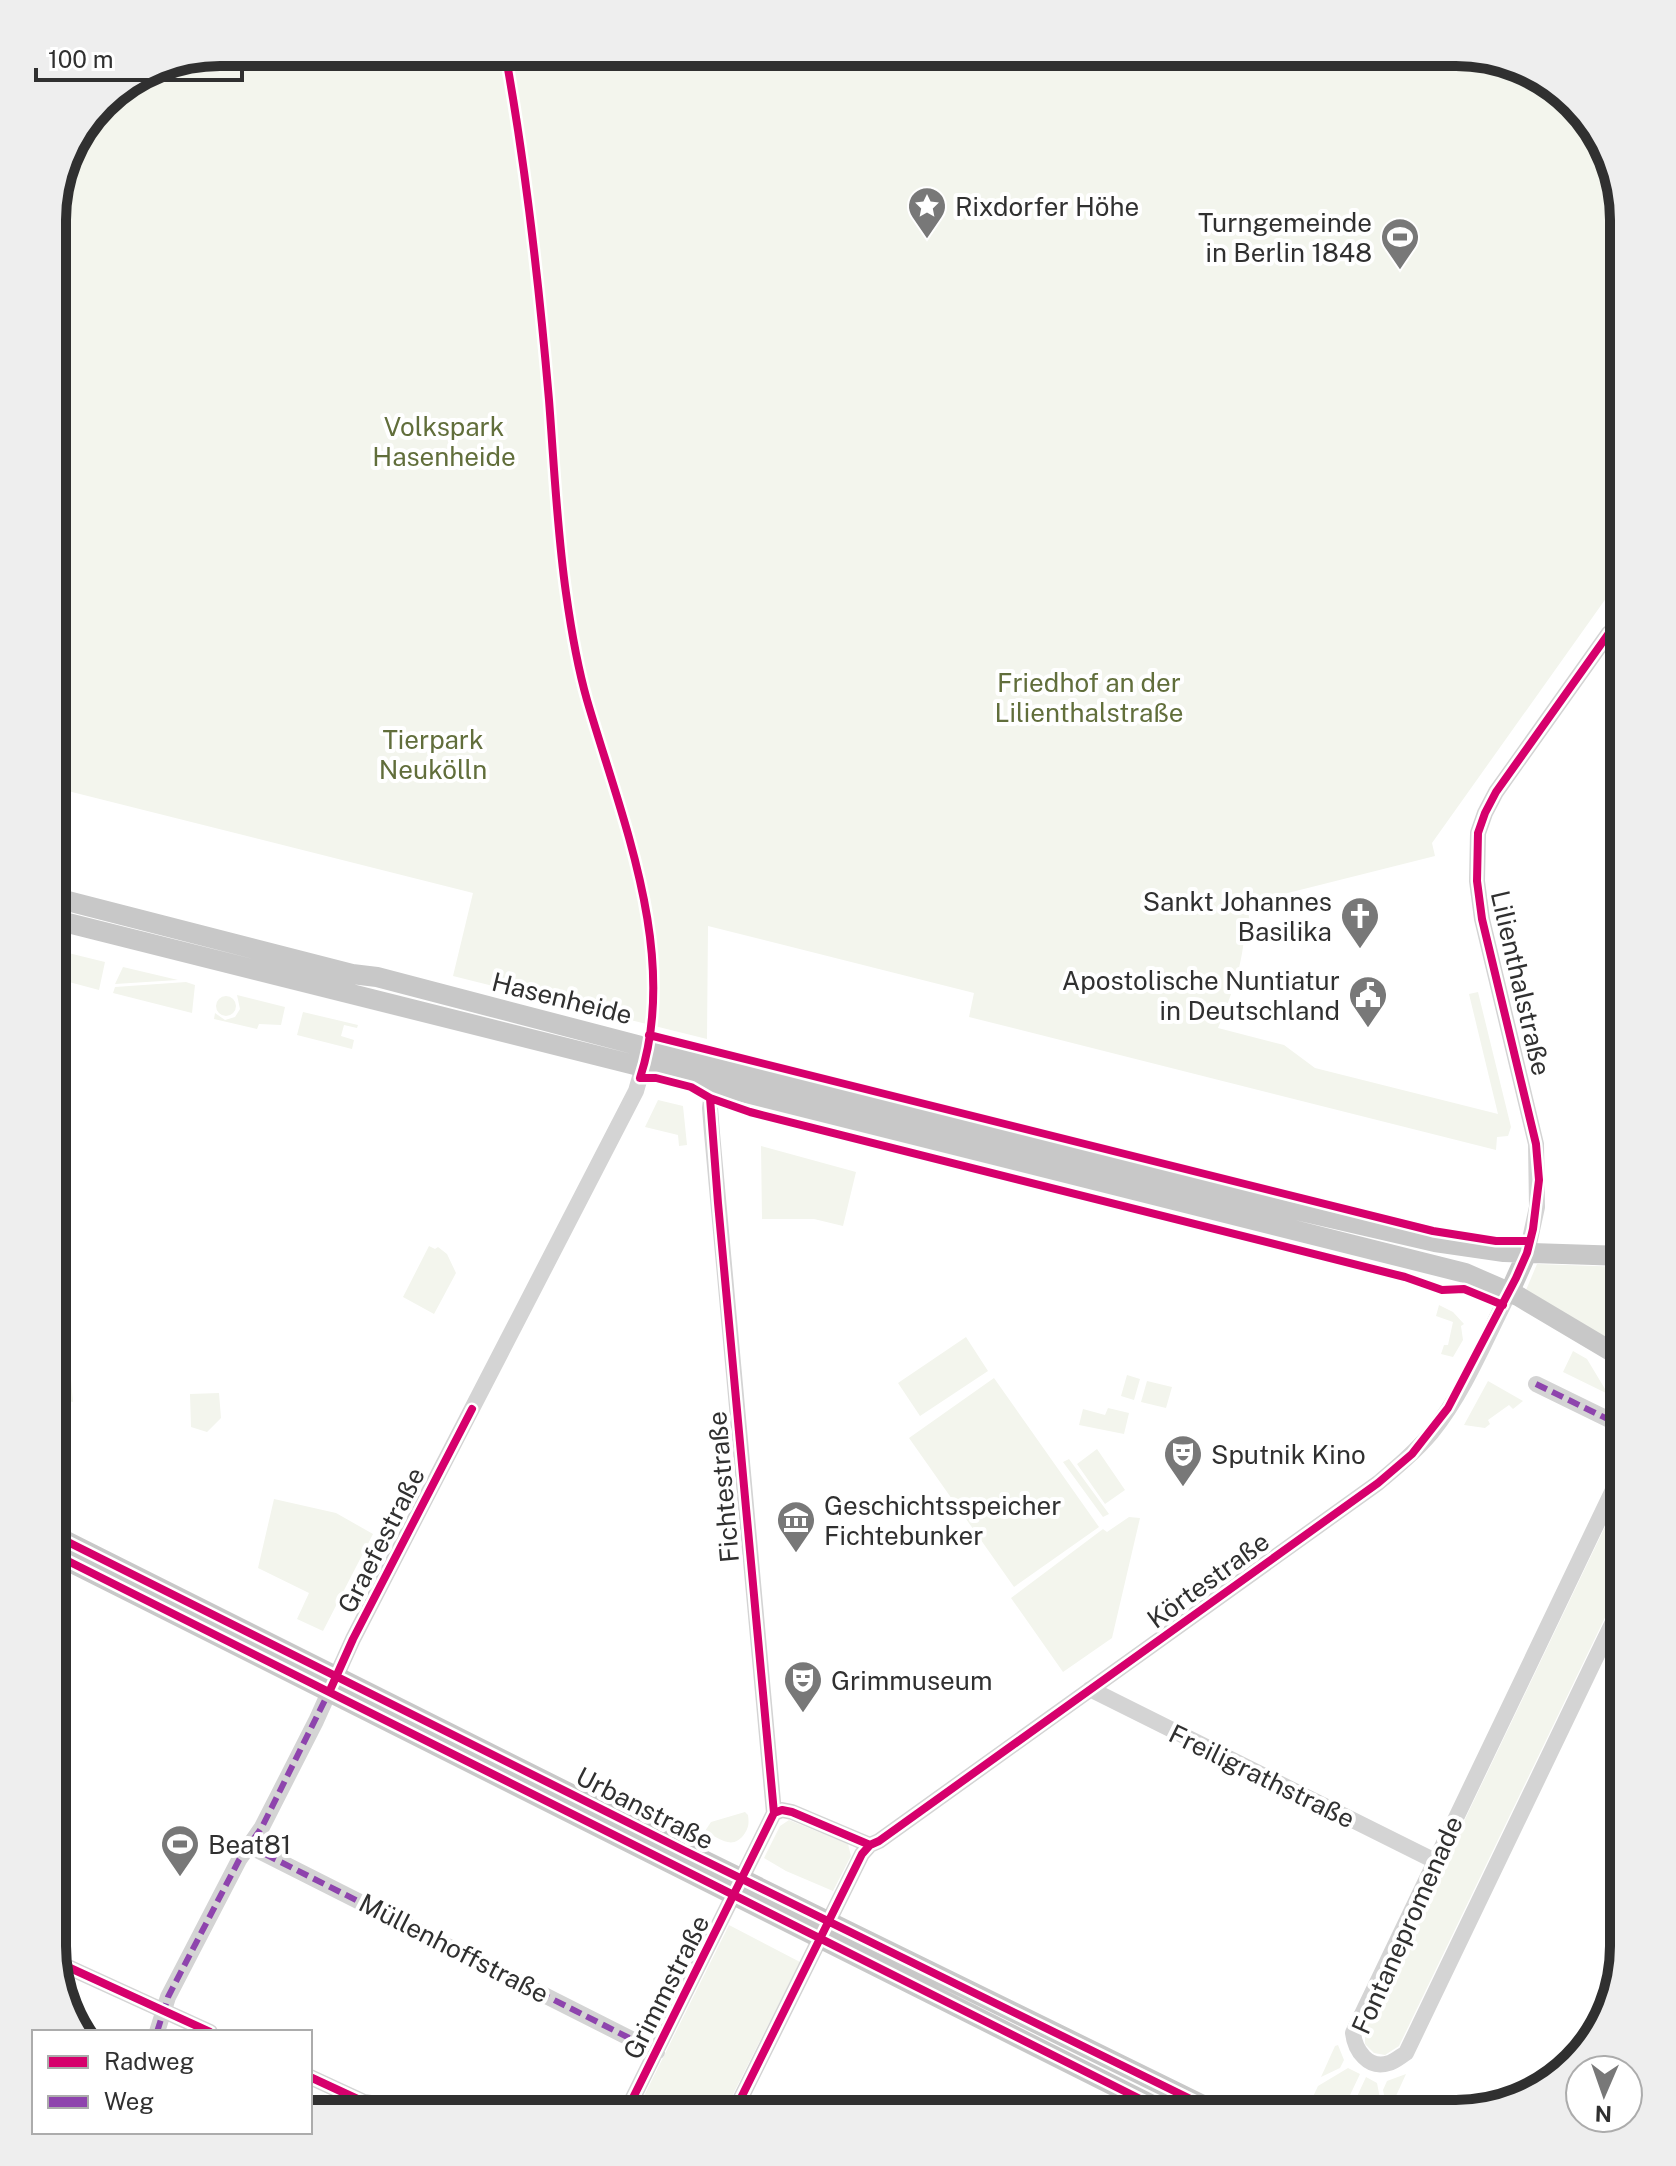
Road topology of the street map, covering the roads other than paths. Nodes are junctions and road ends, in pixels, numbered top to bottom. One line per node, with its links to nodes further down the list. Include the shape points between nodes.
1 (1610, 632): 9 (street, Lilienthalstraße, via 1496,792 1478,833 1482,919 1536,1144 1537,1207)
2 (66, 901): 4 (main road, Hasenheide)
3 (66, 923): 5 (main road, Hasenheide)
4 (579, 1028): 5 (main road); 6 (main road, Hasenheide)
5 (574, 1050): 6 (main road, Hasenheide)
6 (646, 1057): 7 (main road, Hasenheide); 8 (main road, Hasenheide); 20 (street, Graefestraße, via 636,1091)
7 (713, 1084): 11 (main road, Hasenheide); 22 (street, Fichtestraße, via 712,1133)
8 (1471, 1248): 9 (main road, Hasenheide); 11 (main road)
9 (1527, 1253): 10 (main road, Hasenheide); 12 (main road)
10 (1610, 1256)
11 (1465, 1273): 12 (main road, Hasenheide)
12 (1510, 1291): 13 (main road, Hasenheide); 21 (street, Körtestraße, via 1448,1408 1412,1454)
13 (1610, 1351)
14 (1536, 1384): 15 (street)
15 (1610, 1420)
16 (1610, 1496): 25 (street, Fontanepromenade)
17 (66, 1541): 20 (main road, Urbanstraße)
18 (66, 1560): 20 (main road, Urbanstraße)
19 (1610, 1628): 25 (street, Fontanepromenade, via 1406,2053 1389,2063 1370,2062 1362,2058 1353,2033)
20 (333, 1684): 24 (street, Graefestraße); 26 (main road, Urbanstraße)
21 (1090, 1689): 23 (street, Körtestraße); 25 (street, Freiligrathstraße)
22 (774, 1813): 23 (street, via 792,1812); 26 (street)
23 (870, 1845): 27 (street, Körtestraße)
24 (249, 1846): 30 (street, Graefestraße); 33 (street, Müllenhoffstraße)
25 (1435, 1861)
26 (738, 1887): 27 (main road, Urbanstraße); 28 (main road, Urbanstraße); 33 (street, Grimmstraße)
27 (829, 1920): 28 (street, Körtestraße); 39 (main road, Urbanstraße)
28 (820, 1940): 37 (street); 38 (main road, Urbanstraße)
29 (67, 1967): 30 (street)
30 (164, 2012): 31 (street, Graefestraße); 32 (street)
31 (158, 2030)
32 (205, 2030)
33 (657, 2052): 36 (street, Grimmstraße)
34 (312, 2078): 35 (street)
35 (360, 2100)
36 (632, 2100)
37 (740, 2100)
38 (1142, 2100)
39 (1193, 2100)

